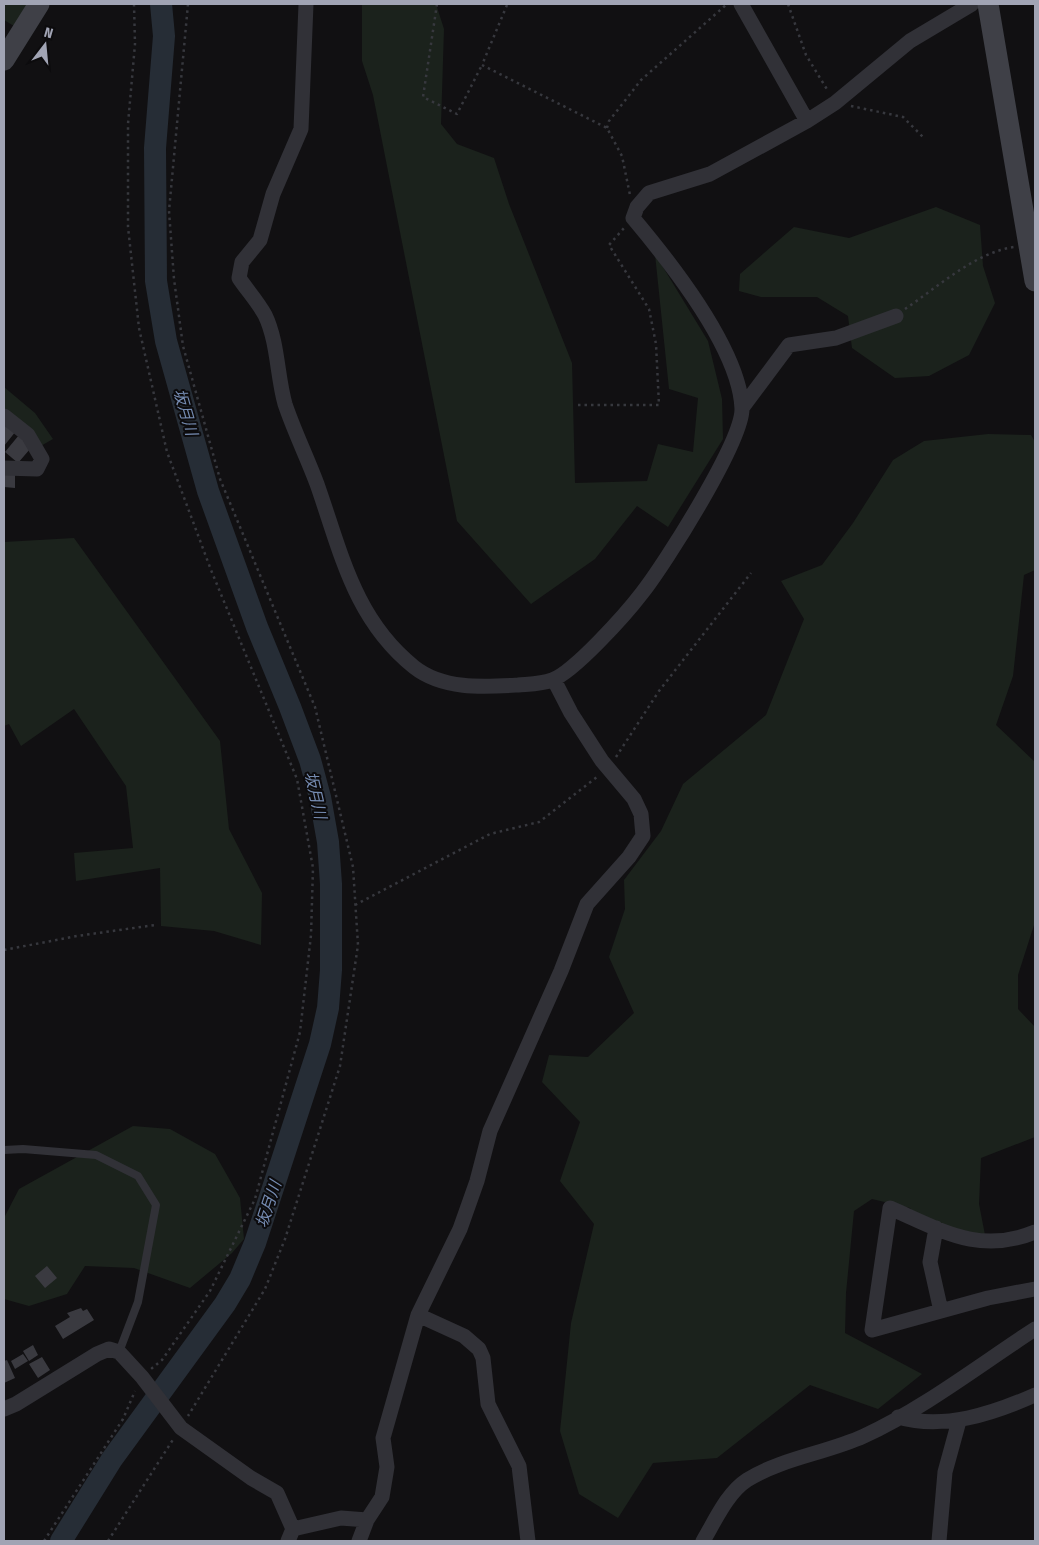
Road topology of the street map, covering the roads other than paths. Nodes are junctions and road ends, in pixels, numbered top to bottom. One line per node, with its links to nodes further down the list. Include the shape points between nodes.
1 (39, 4): 6 (street)
2 (306, 4): 13 (street, via 300,129 273,194 260,240 242,262 239,278 265,316 285,403 317,484 342,564 359,601 383,637 415,668 440,681 489,687)
3 (741, 4): 7 (street)
4 (972, 4): 7 (street, via 910,41)
5 (988, 4): 8 (street)
6 (4, 60)
7 (807, 121): 10 (street, via 710,174 649,193 635,212 680,274 722,346 734,374)
8 (1035, 281)
9 (896, 316): 10 (street, via 836,338 789,345)
10 (742, 408): 13 (street, via 740,424 717,472 642,593 608,633)
11 (4, 416): 12 (street, via 28,435 42,459 36,469)
12 (4, 468)
13 (554, 680): 19 (street, via 571,713 608,768 634,799 641,814 643,836 629,857 587,904 490,1131 460,1229)
14 (4, 1150): 21 (lane, via 96,1156 138,1176 156,1205 138,1302)
15 (936, 1228): 16 (street, via 974,1242 1016,1240); 18 (street, via 930,1262); 18 (street, via 890,1208 872,1330)
16 (1035, 1232)
17 (1035, 1289): 18 (street)
18 (941, 1311)
19 (418, 1316): 26 (street, via 383,1438 387,1467 382,1497); 29 (street, via 464,1336 479,1349 488,1404 519,1466)
20 (1035, 1329): 24 (street)
21 (119, 1352): 23 (street, via 109,1349 97,1354); 27 (street, via 181,1428 251,1478 277,1492)
22 (1035, 1395): 25 (street)
23 (4, 1409)
24 (898, 1417): 25 (street, via 918,1423); 30 (street, via 864,1436 746,1480)
25 (959, 1421): 31 (street, via 945,1472)
26 (367, 1520): 27 (street, via 342,1518); 28 (street)
27 (290, 1535)
28 (360, 1541)
29 (528, 1541)
30 (703, 1541)
31 (939, 1541)

